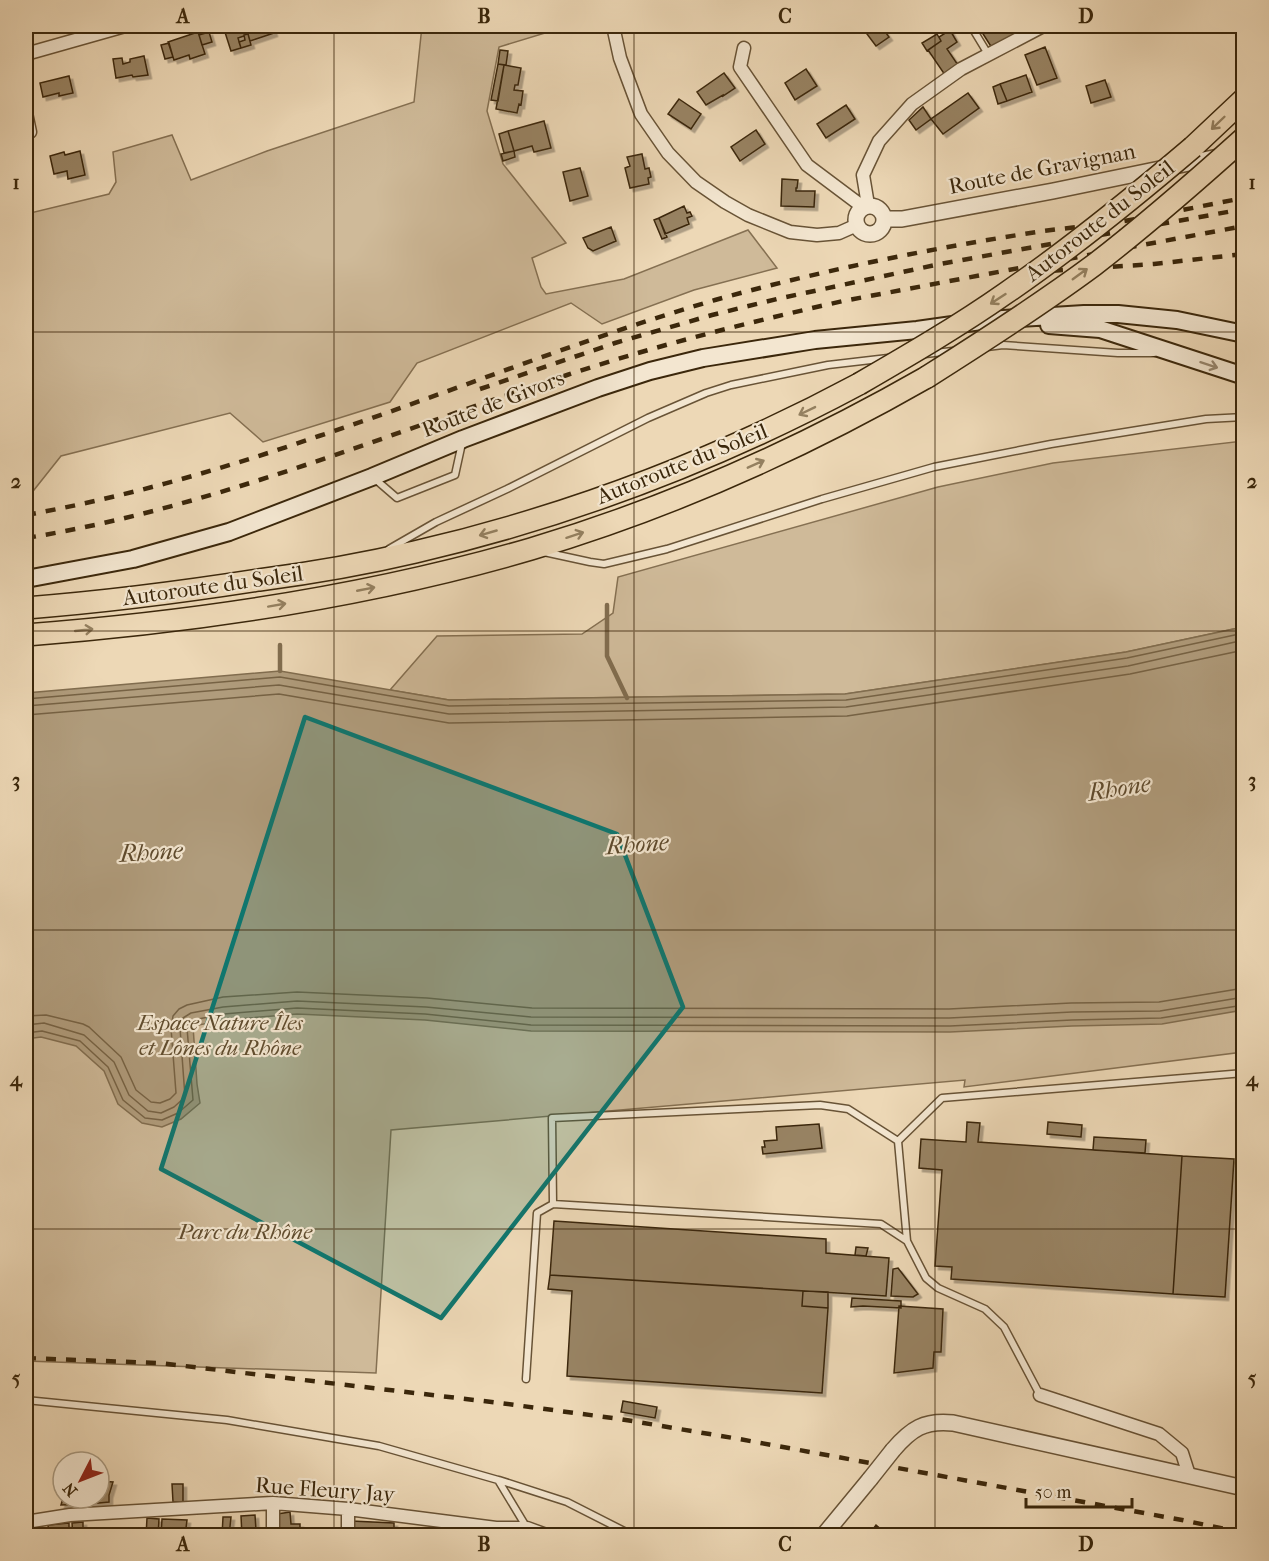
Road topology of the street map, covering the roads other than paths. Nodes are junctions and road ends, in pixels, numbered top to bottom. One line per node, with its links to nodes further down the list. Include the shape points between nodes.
1 (125, 26): 5 (street)
2 (613, 26): 16 (street, via 620,58 641,114 668,153 696,182 748,215 790,232 839,233)
3 (970, 26): 8 (lane)
4 (1043, 26): 8 (street)
5 (95, 30): 7 (street)
6 (744, 48): 14 (street, via 740,67 807,165)
7 (26, 54)
8 (988, 55): 14 (street, via 912,104 879,141 863,175)
9 (1244, 99): 27 (highway, Autoroute du Soleil, one-way to 27, bridge, via 1104,221 1037,271 859,384 729,447 627,489 458,542)
10 (26, 113): 11 (street)
11 (30, 132)
12 (1244, 138): 26 (highway, Autoroute du Soleil, one-way to 12, bridge, via 735,473 859,414 927,376 1093,265)
13 (1244, 152): 15 (street, Route de Gravignan, via 903,219)
14 (865, 206): 15 (street, via 876,207); 16 (street, via 856,215)
15 (884, 219): 16 (street, via 879,231 872,234)
16 (857, 225)
17 (1147, 316): 18 (main road, Route de Givors, via 1084,314); 19 (main road, Route de Givors); 20 (main road, via 1139,329)
18 (988, 320): 20 (main road, Route de Givors, via 1100,329); 24 (main road, Route de Givors, via 814,340 703,358 598,388)
19 (1244, 334)
20 (1141, 343): 21 (main road, Route de Givors)
21 (1169, 353): 22 (main road, Route de Givors, one-way to 22); 27 (lane, via 1118,354 1003,345 828,365 731,384 648,418 436,522)
22 (1244, 376)
23 (1244, 417): 26 (lane, via 1206,419 1073,440 934,467 667,549 604,564)
24 (463, 439): 25 (main road, Route de Givors); 25 (lane, via 455,475 396,498)
25 (372, 477): 28 (main road, Route de Givors, via 229,532 133,559)
26 (531, 549): 30 (highway, Autoroute du Soleil, one-way to 26, via 134,625 339,594)
27 (365, 563): 29 (highway, Autoroute du Soleil, via 167,594)
28 (26, 579)
29 (26, 608)
30 (26, 635)
31 (1244, 1073): 32 (lane, via 942,1098)
32 (897, 1141): 33 (lane, via 848,1109 820,1105 552,1118); 34 (lane)
33 (553, 1203): 34 (lane, via 881,1224); 35 (lane, via 537,1213)
34 (907, 1241): 36 (lane, via 926,1278 938,1288 985,1309 1004,1327)
35 (526, 1379)
36 (1040, 1395): 38 (street, via 1159,1434 1182,1453)
37 (26, 1400): 39 (lane, via 227,1420 379,1446)
38 (1189, 1475): 40 (street); 49 (street, bridge, via 982,1429 930,1422 904,1437)
39 (498, 1480): 44 (lane); 48 (lane, via 567,1502)
40 (1244, 1488)
41 (273, 1503): 42 (street, Rue Fleury Jay); 43 (street, Rue Fleury Jay, via 70,1515); 45 (street)
42 (348, 1509): 44 (street, Rue Fleury Jay, via 496,1528); 46 (street)
43 (26, 1522)
44 (527, 1528): 47 (street, Rue Fleury Jay)
45 (273, 1536)
46 (348, 1536)
47 (549, 1536)
48 (634, 1536)
49 (823, 1536)

